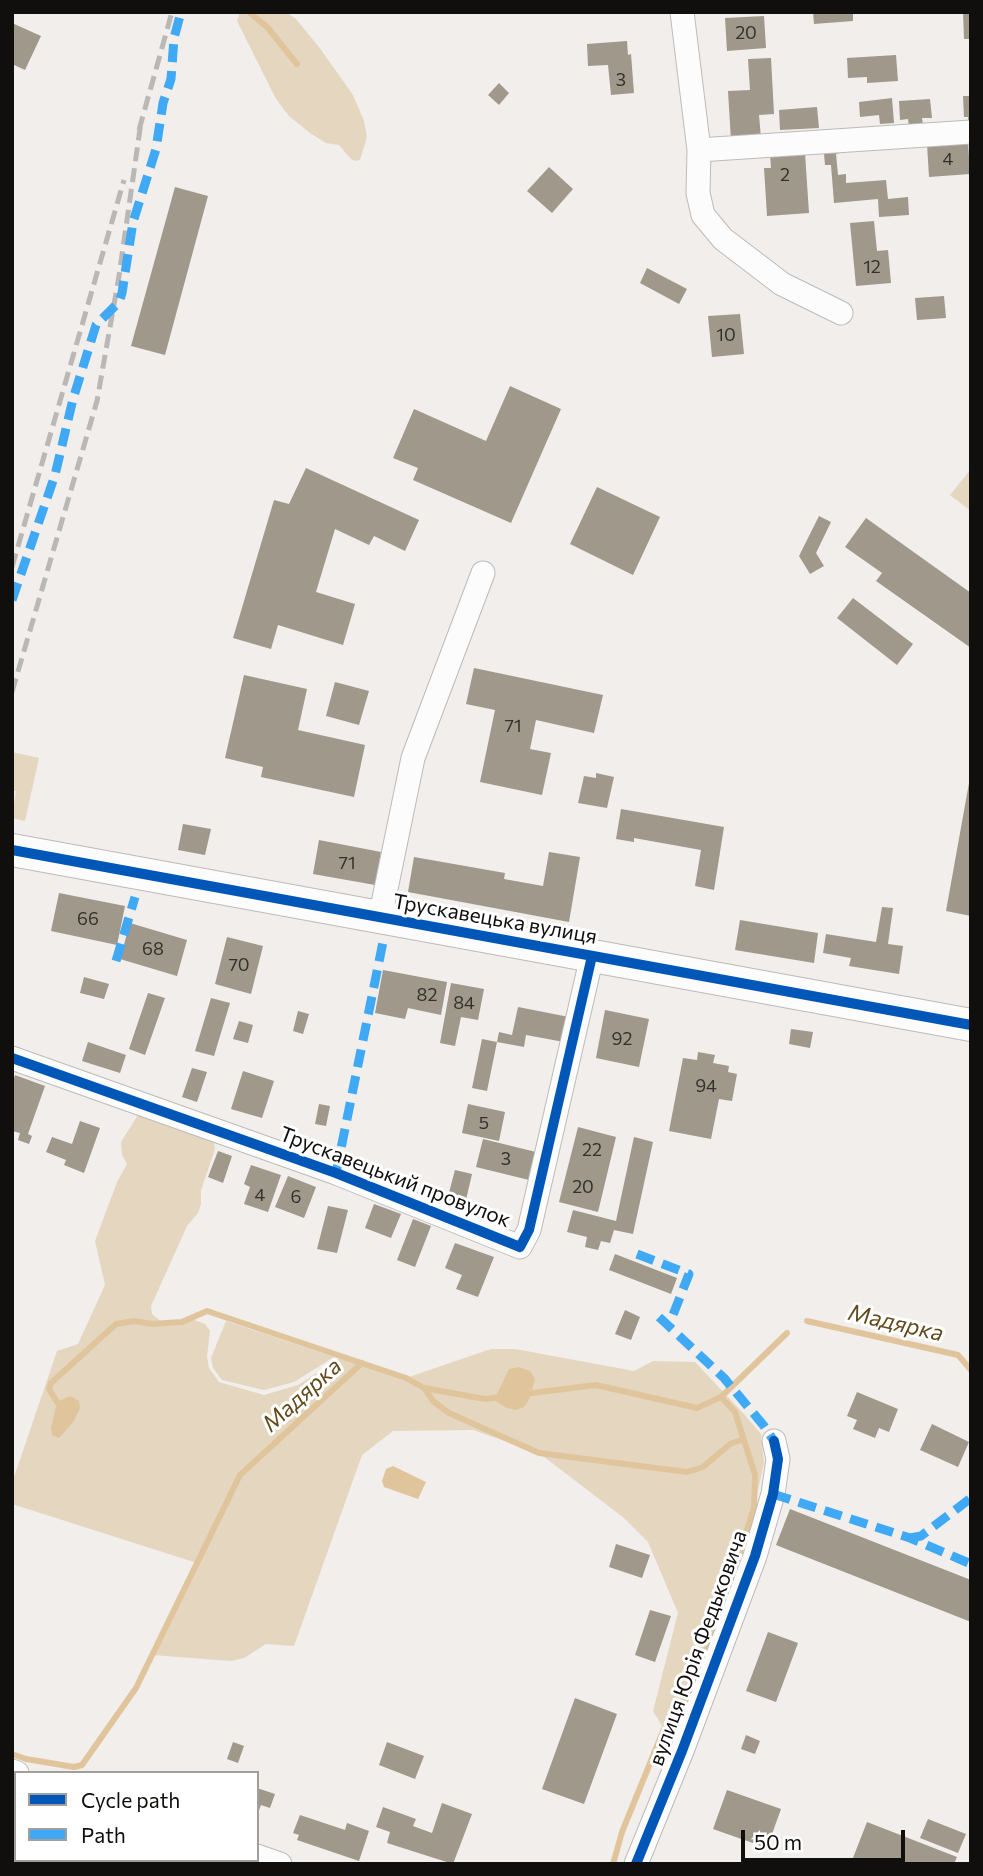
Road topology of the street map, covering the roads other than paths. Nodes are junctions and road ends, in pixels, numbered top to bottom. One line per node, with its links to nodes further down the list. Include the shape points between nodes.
1 (682, 12): 3 (street)
2 (971, 132): 3 (street)
3 (699, 150): 4 (street, via 698,193 703,215 723,239 782,284)
4 (841, 313)
5 (483, 573): 7 (street, via 413,758)
6 (12, 850): 7 (main road, Трускавецька вулиця)
7 (380, 918): 8 (main road, Трускавецька вулиця)
8 (592, 956): 9 (main road, Трускавецька вулиця); 10 (street, Трускавецький провулок, via 529,1230 520,1247 336,1173)
9 (971, 1025)
10 (12, 1058)
11 (774, 1441): 14 (street, вулиця Юрія Федьковича, via 778,1459 774,1494 755,1556)
12 (259, 1857): 13 (street)
13 (280, 1864)
14 (636, 1864)

